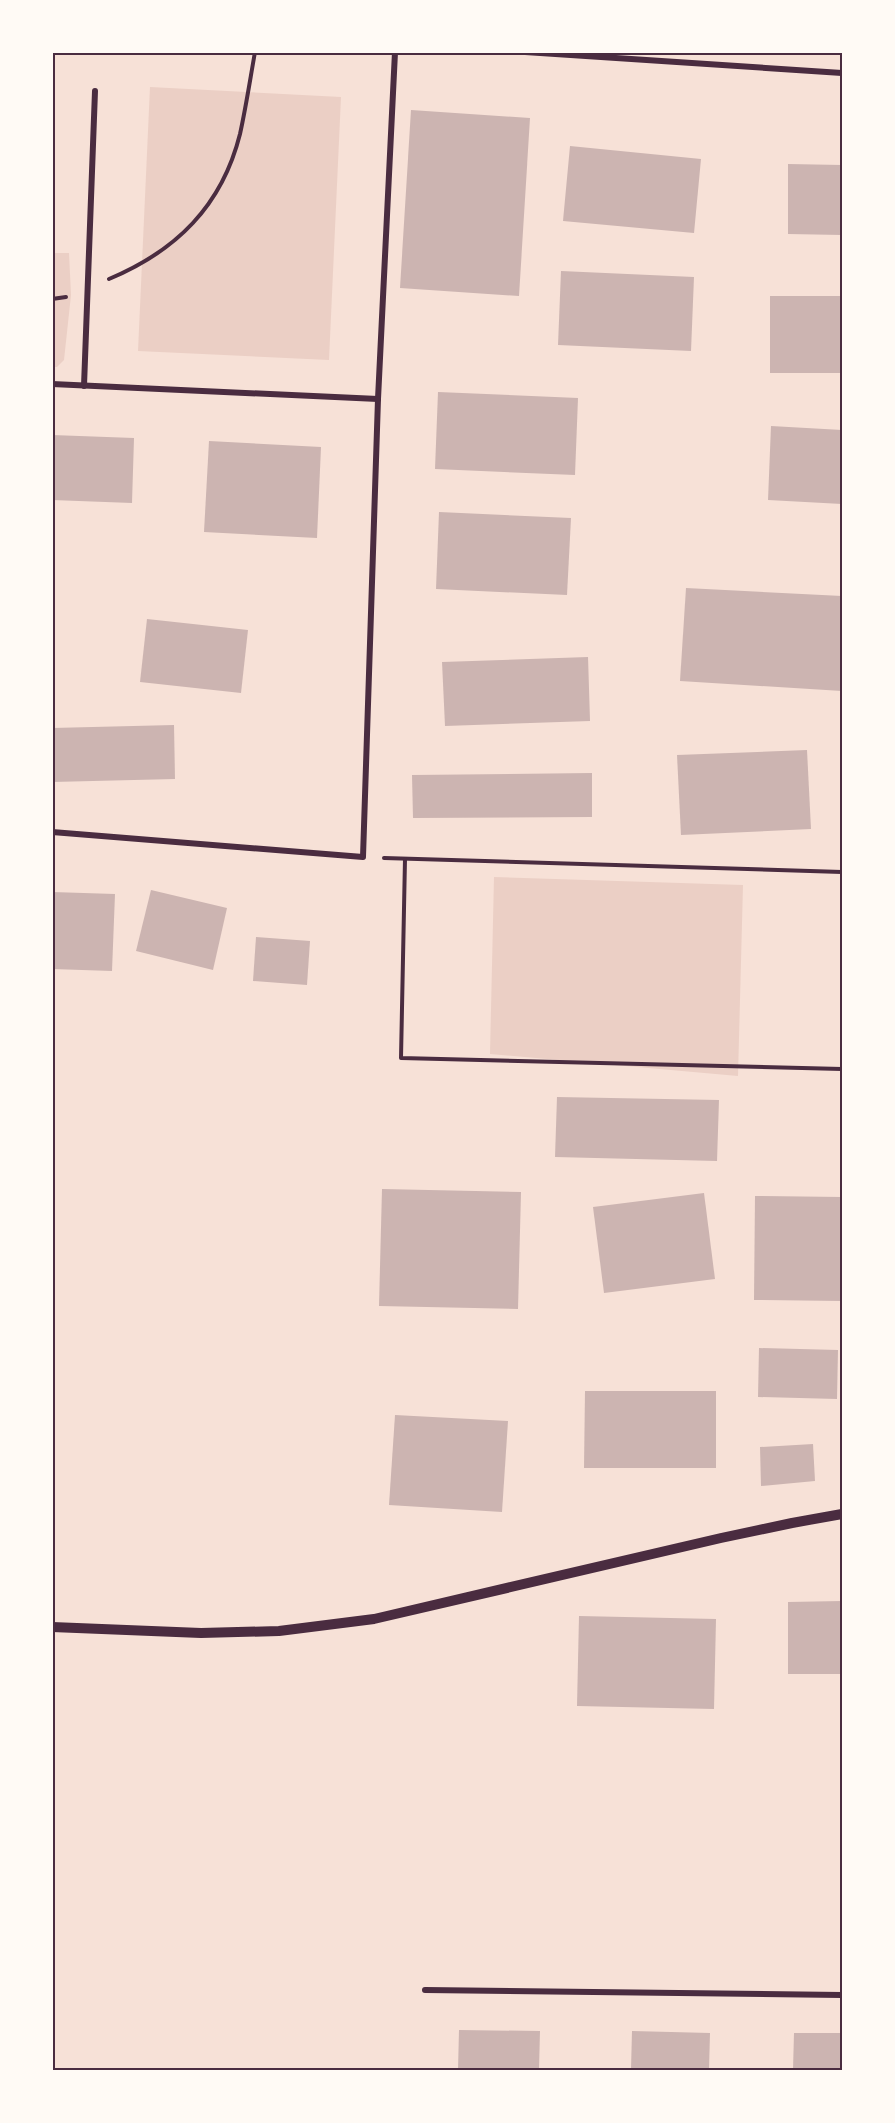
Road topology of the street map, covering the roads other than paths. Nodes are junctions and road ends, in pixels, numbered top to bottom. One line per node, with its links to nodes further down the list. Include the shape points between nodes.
1 (395, 52): 7 (street)
2 (525, 52): 3 (street)
3 (843, 73)
4 (95, 91): 6 (street)
5 (52, 384): 6 (street)
6 (84, 386): 7 (street)
7 (378, 399): 8 (street, via 363,857)
8 (52, 832)
9 (843, 1514): 10 (street, via 792,1522 374,1619 279,1630 201,1633)
10 (52, 1627)
11 (425, 1990): 12 (street)
12 (843, 1995)

